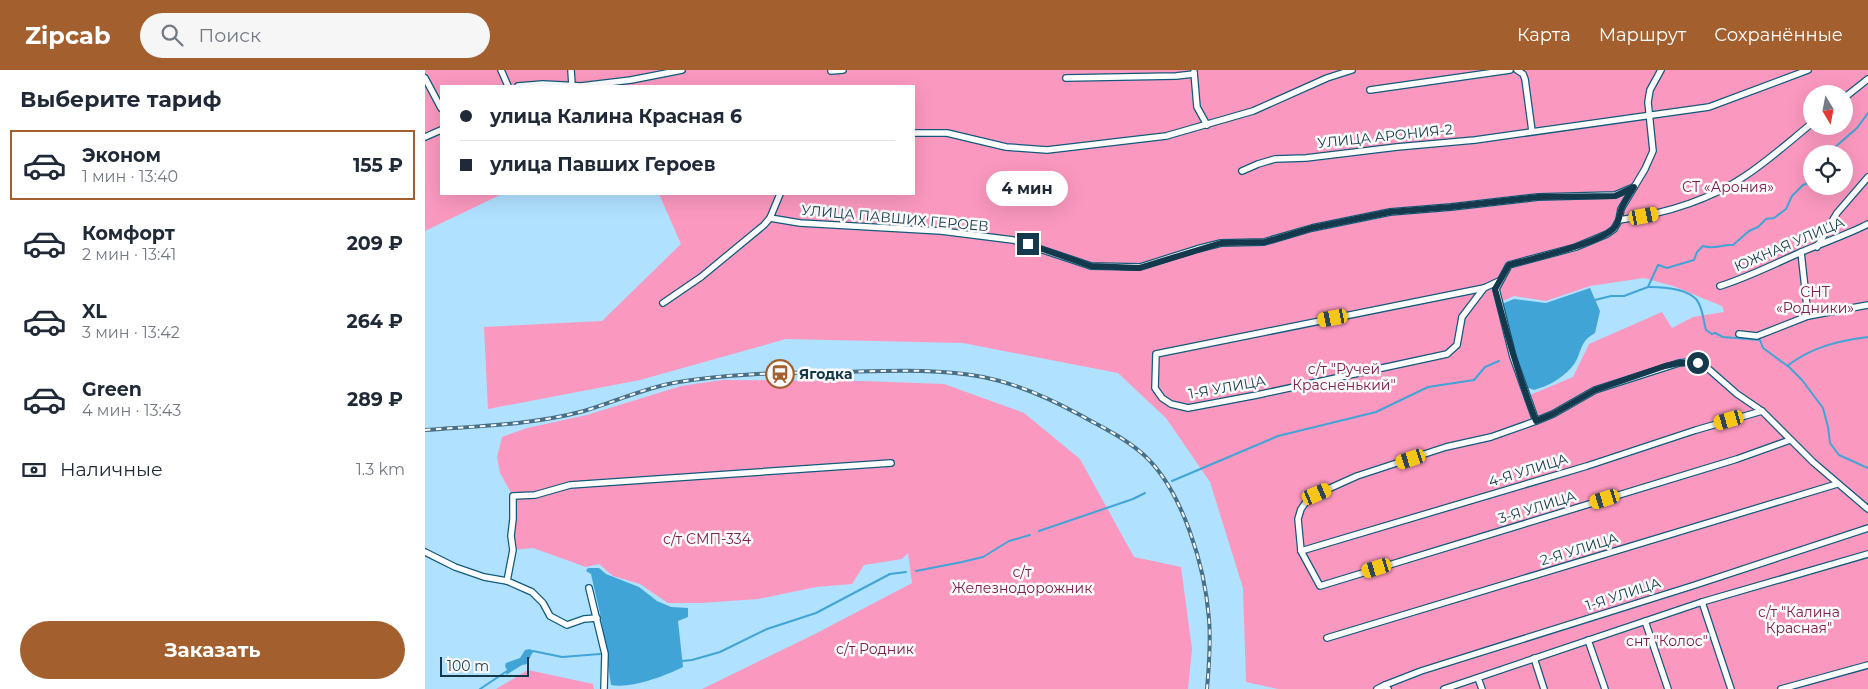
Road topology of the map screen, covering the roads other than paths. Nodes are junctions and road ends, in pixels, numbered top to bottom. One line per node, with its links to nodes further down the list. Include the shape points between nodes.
1 (501, 70): 15 (street)
2 (571, 70): 17 (street)
3 (682, 70): 17 (street, via 631,80)
4 (843, 70): 10 (street)
5 (1353, 70): 22 (street, via 1253,111)
6 (1510, 70): 18 (street)
7 (1517, 70): 25 (street, via 1525,80)
8 (1661, 70): 21 (street, via 1650,90 1647,102)
9 (1808, 70): 21 (street, УЛИЦА АРОНИЯ-2, via 1719,104)
10 (831, 71)
11 (1193, 72): 13 (street, via 1175,76); 22 (street, via 1197,107)
12 (425, 78): 20 (street)
13 (1066, 78)
14 (1868, 79): 19 (street)
15 (508, 85)
16 (530, 85): 17 (street)
17 (572, 85)
18 (1370, 90)
19 (1853, 91)
20 (440, 106)
21 (1649, 115): 25 (street, УЛИЦА АРОНИЯ-2); 30 (street, via 1653,151)
22 (1207, 125): 26 (street, via 1166,136 1047,150 1007,147 947,133)
23 (440, 130): 27 (street)
24 (1803, 130): 33 (street, via 1745,176 1710,195 1658,214)
25 (1532, 131): 28 (street, УЛИЦА АРОНИЯ-2, via 1475,140 1275,159)
26 (915, 133)
27 (425, 137)
28 (1242, 171)
29 (1868, 177): 35 (street, via 1837,213)
30 (1634, 187): 32 (street, УЛИЦА ПАВШИХ ГЕРОЕВ, via 1615,196 1538,197 1390,212 1312,228 1265,242 1221,243 1139,268 1091,266 1013,240 893,227 800,224); 33 (street, via 1621,209)
31 (780, 195): 32 (street)
32 (770, 218): 40 (street, via 733,252)
33 (1619, 220): 37 (street, via 1607,234 1509,265)
34 (1868, 224): 35 (street, ЮЖНАЯ УЛИЦА)
35 (1817, 247): 36 (street, ЮЖНАЯ УЛИЦА)
36 (1801, 252): 38 (street, ЮЖНАЯ УЛИЦА); 42 (street)
37 (1499, 281): 39 (street, 1-Я УЛИЦА); 45 (street, via 1495,289 1513,357)
38 (1720, 286)
39 (1484, 288): 39 (street, 1-Я УЛИЦА, via 1156,354 1155,388 1171,404 1188,408 1447,354 1457,345 1462,317)
40 (663, 303)
41 (1868, 305): 42 (street)
42 (1808, 316): 43 (street, via 1757,336)
43 (1739, 334)
44 (1762, 411): 45 (street, via 1704,365 1690,362 1665,366 1595,390); 46 (street); 51 (street, 4-Я УЛИЦА)
45 (1536, 421): 51 (street, via 1357,476 1317,494 1305,502 1298,519)
46 (1790, 440): 48 (street); 51 (street, 3-Я УЛИЦА, via 1320,586)
47 (891, 463): 54 (street, via 569,485 535,495 513,496 513,550)
48 (1837, 484): 49 (street); 59 (street, 2-Я УЛИЦА)
49 (1868, 509)
50 (1868, 528): 64 (street, 1-Я УЛИЦА, via 1421,672)
51 (1301, 551)
52 (425, 552): 54 (street, via 483,577)
53 (1868, 554): 56 (street)
54 (507, 580): 57 (street, via 533,592 550,616 567,625)
55 (589, 588): 57 (street)
56 (1702, 602): 58 (street); 72 (street)
57 (597, 618): 65 (street, via 605,654)
58 (1645, 621): 60 (street); 71 (street)
59 (1327, 638)
60 (1588, 640): 61 (street); 70 (street)
61 (1534, 658): 63 (street); 69 (street)
62 (1868, 665): 73 (street)
63 (1478, 678): 67 (street); 68 (street)
64 (1387, 687): 66 (street, 1-Я УЛИЦА)
65 (604, 689)
66 (1377, 689)
67 (1444, 689)
68 (1482, 689)
69 (1544, 689)
70 (1605, 689)
71 (1669, 689)
72 (1731, 689)
73 (1781, 689)

